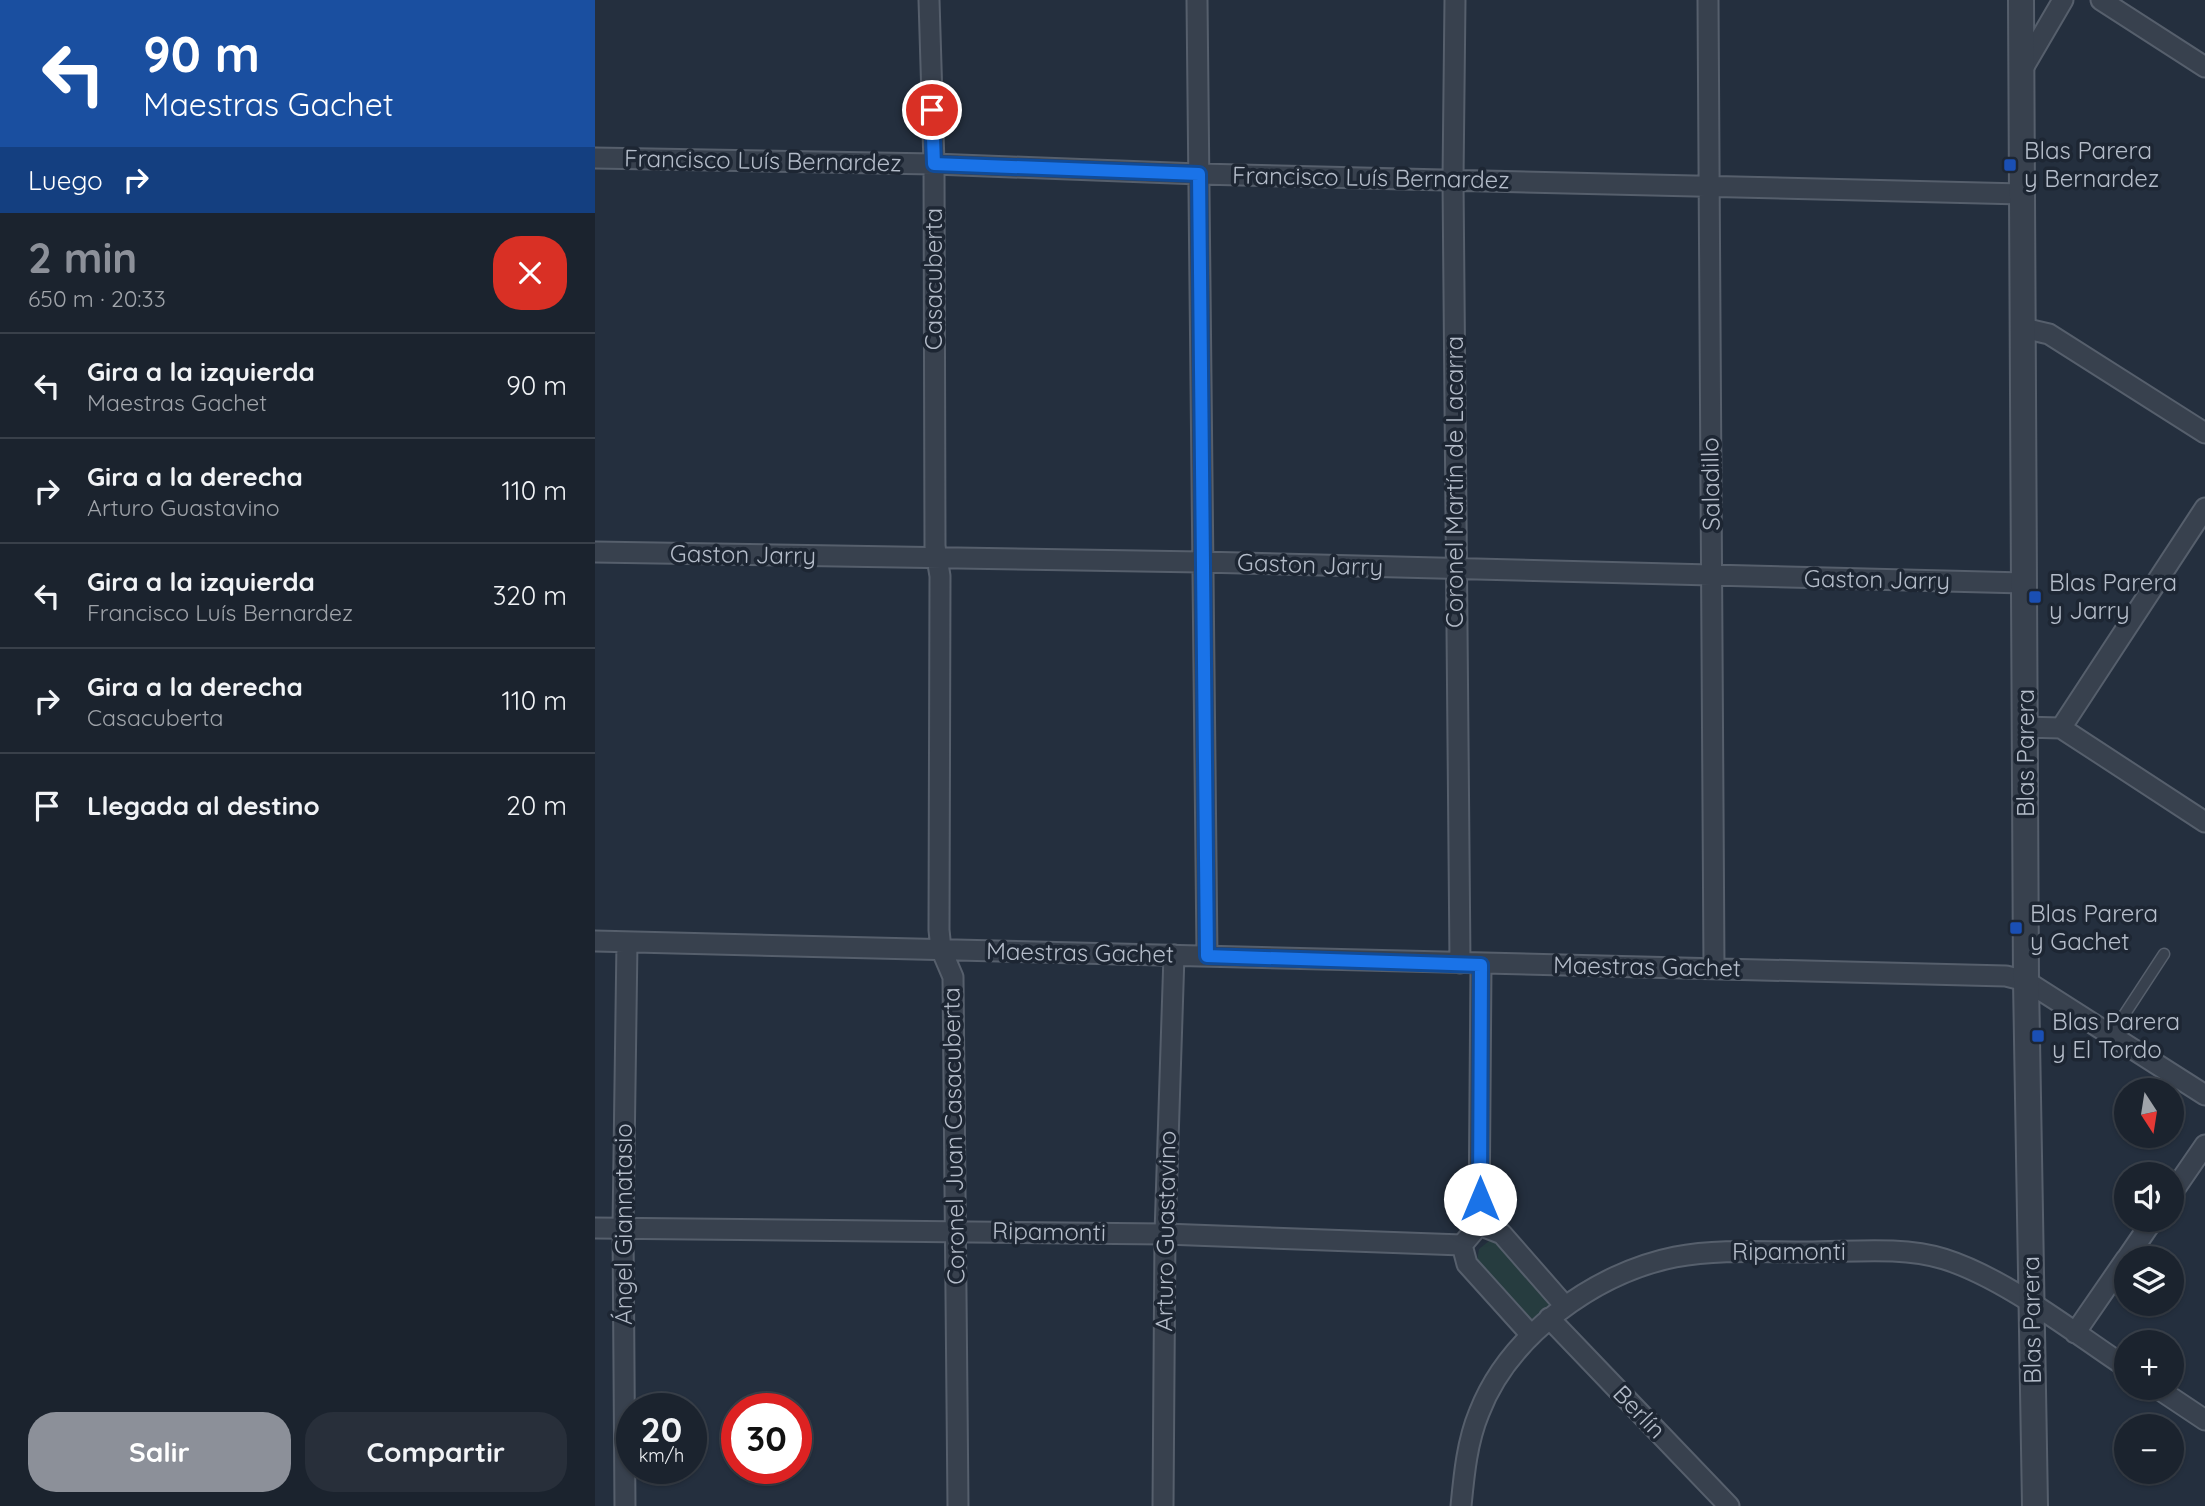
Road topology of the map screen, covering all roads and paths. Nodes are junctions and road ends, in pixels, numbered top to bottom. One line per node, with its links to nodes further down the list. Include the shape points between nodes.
1 (929, 0): 11 (street, Casacuberta)
2 (1197, 0): 12 (street)
3 (1455, 0): 13 (street, Coronel Martín de Lacarra)
4 (1708, 0): 14 (street, Saladillo)
5 (2021, 0): 9 (street, Blas Parera)
6 (2063, 0): 9 (street)
7 (2101, 0): 8 (street)
8 (2205, 67)
9 (2022, 70): 15 (street, Blas Parera)
10 (595, 158): 11 (street, Francisco Luís Bernardez)
11 (934, 164): 12 (street, Francisco Luís Bernardez); 20 (street, Casacuberta)
12 (1199, 174): 13 (street, Francisco Luís Bernardez); 21 (street)
13 (1453, 180): 14 (street, Francisco Luís Bernardez); 22 (street, Coronel Martín de Lacarra)
14 (1709, 186): 15 (street, Francisco Luís Bernardez); 23 (street, Saladillo)
15 (2022, 194): 16 (street, Blas Parera)
16 (2023, 328): 17 (street, via 2049,334); 24 (street, Blas Parera)
17 (2205, 433)
18 (2205, 509): 26 (street)
19 (595, 552): 20 (street, Gaston Jarry)
20 (936, 558): 21 (street, Gaston Jarry); 30 (street, Coronel Juan Casacuberta, via 940,576)
21 (1201, 562): 22 (street, Gaston Jarry); 33 (street)
22 (1455, 570): 23 (street, Gaston Jarry); 34 (street, Coronel Martín de Lacarra)
23 (1712, 576): 24 (street, Gaston Jarry); 36 (street, Saladillo)
24 (2024, 583): 25 (street, Blas Parera)
25 (2027, 727): 26 (street); 37 (street, Blas Parera)
26 (2061, 728): 27 (street)
27 (2205, 822)
28 (595, 941): 29 (street, Maestras Gachet)
29 (627, 942): 30 (street, Maestras Gachet); 44 (street, Ángel Giannatasio)
30 (941, 949): 32 (street, Maestras Gachet); 45 (street, Coronel Juan Casacuberta, via 953,977)
31 (2164, 954): 38 (lane)
32 (1174, 955): 33 (street, Maestras Gachet); 46 (street, Arturo Guastavino)
33 (1207, 956): 34 (street, Maestras Gachet)
34 (1460, 963): 35 (street, Maestras Gachet)
35 (1481, 965): 36 (street, Maestras Gachet); 42 (street)
36 (1714, 967): 37 (street, Maestras Gachet, via 2005,976)
37 (2026, 981): 38 (street); 50 (street, Blas Parera)
38 (2111, 1035): 39 (street)
39 (2205, 1095)
40 (2205, 1145): 41 (street)
41 (2184, 1176)
42 (1479, 1225): 47 (street); 49 (street, via 1502,1234)
43 (595, 1228): 44 (street, Ripamonti)
44 (623, 1228): 45 (street, Ripamonti); 57 (street, Ángel Giannatasio)
45 (955, 1231): 46 (street, Ripamonti); 58 (street, Coronel Juan Casacuberta)
46 (1165, 1234): 47 (street, Ripamonti); 59 (street, Arturo Guastavino)
47 (1462, 1245): 53 (street, via 1467,1264)
48 (2114, 1278): 52 (street)
49 (1565, 1306): 50 (street, Ripamonti, via 1651,1263 1723,1251 1910,1252 1966,1268); 51 (street, Ripamonti)
50 (2032, 1306): 52 (street, Ripamonti); 62 (street, Blas Parera)
51 (1549, 1318): 53 (street); 61 (street, Berlín)
52 (2075, 1333): 54 (street, Ripamonti)
53 (1531, 1335): 60 (street, via 1508,1361 1479,1412 1466,1461)
54 (2114, 1359)
55 (2175, 1400): 56 (street)
56 (2205, 1420)
57 (625, 1506)
58 (958, 1506)
59 (1163, 1506)
60 (1461, 1506)
61 (1729, 1506)
62 (2035, 1506)

